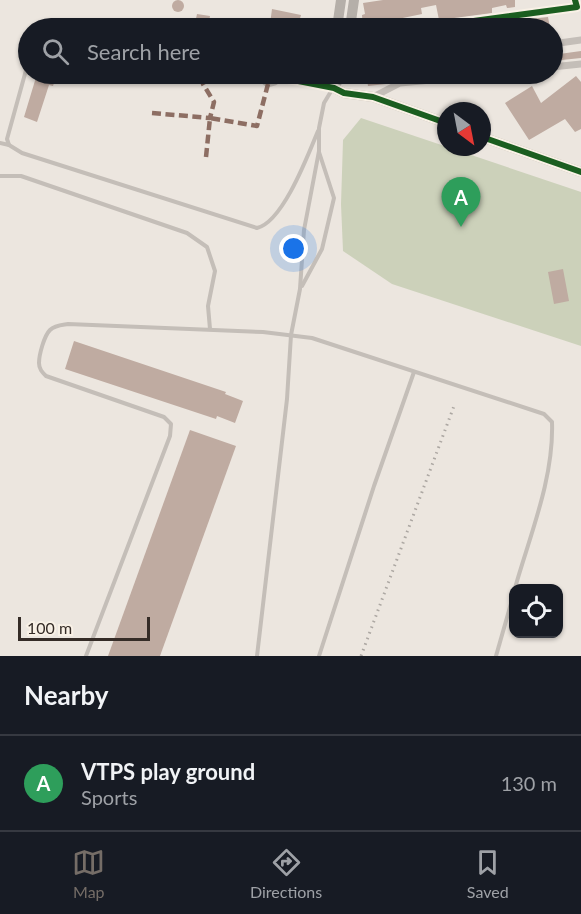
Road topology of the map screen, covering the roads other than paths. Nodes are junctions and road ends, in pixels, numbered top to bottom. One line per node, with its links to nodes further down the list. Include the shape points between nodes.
1 (341, 0): 4 (street)
2 (354, 0): 5 (street)
3 (578, 4): 6 (street)
4 (338, 18)
5 (351, 18)
6 (487, 18)
7 (581, 40): 8 (street)
8 (563, 42)
9 (581, 64): 10 (street)
10 (563, 66)
11 (22, 84): 22 (lane, via 7,139)
12 (316, 84): 16 (street)
13 (332, 84): 16 (street)
14 (335, 84): 16 (street)
15 (398, 84): 17 (street)
16 (333, 88): 17 (street); 19 (lane, via 324,103)
17 (373, 97): 18 (street)
18 (437, 120)
19 (320, 128): 22 (lane, via 292,192 268,222 257,228 22,153); 23 (lane)
20 (491, 139): 24 (street)
21 (0, 143): 22 (lane)
22 (9, 145)
23 (319, 151): 26 (lane, via 304,230); 26 (lane, via 334,198 322,249)
24 (581, 172)
25 (0, 176): 27 (lane, via 21,176 187,233 207,247 215,271 208,306)
26 (300, 289): 28 (lane)
27 (210, 330): 28 (lane); 32 (lane, via 68,324 53,327 47,335 39,361 46,376 164,417 171,424 170,436)
28 (291, 335): 29 (lane, via 312,338); 33 (lane)
29 (414, 372): 30 (lane, via 544,414 552,422 545,483); 34 (lane)
30 (516, 584)
31 (509, 608): 35 (lane)
32 (86, 656)
33 (257, 656)
34 (319, 656)
35 (496, 656)

